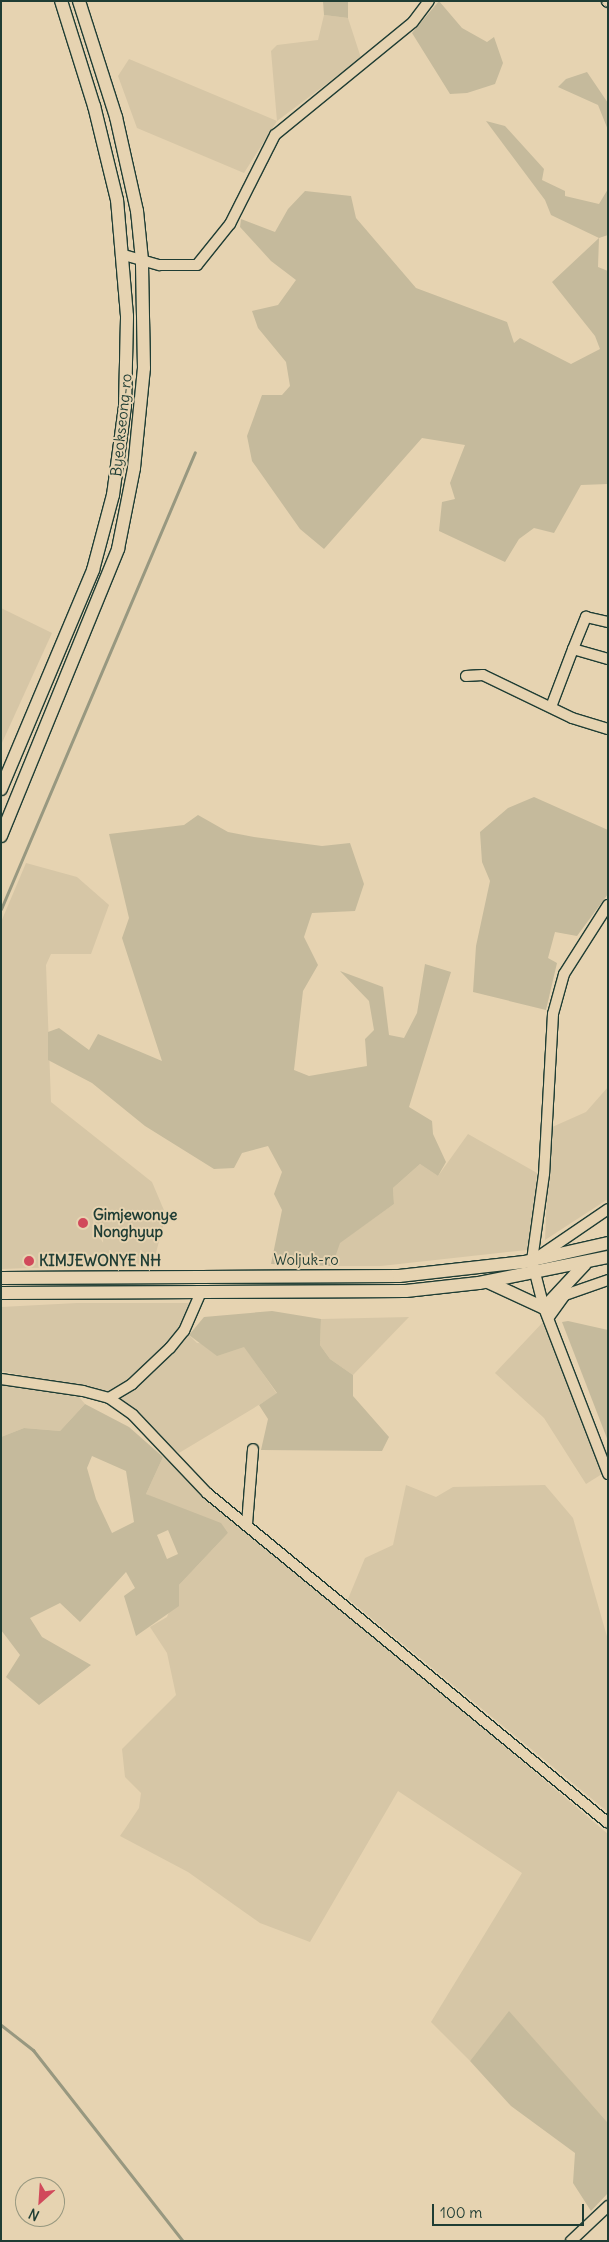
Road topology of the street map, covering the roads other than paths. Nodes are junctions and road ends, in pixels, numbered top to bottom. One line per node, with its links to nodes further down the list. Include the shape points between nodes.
1 (61, 1): 4 (main road, Byeokseong-ro, via 94,106 117,200)
2 (79, 1): 5 (main road, Byeokseong-ro, via 116,117 137,211)
3 (429, 1): 5 (street, via 413,22 275,134 230,224 197,265)
4 (124, 255): 5 (street); 12 (main road, Byeokseong-ro, via 125,406 113,495 93,570)
5 (142, 260): 13 (main road, Byeokseong-ro, via 144,368 134,468 118,549)
6 (608, 622): 7 (street, via 586,617)
7 (573, 649): 8 (street); 10 (street)
8 (608, 659)
9 (466, 676): 10 (street, via 483,675)
10 (551, 707): 11 (street)
11 (608, 728)
12 (1, 790)
13 (1, 836)
14 (608, 905): 19 (street, via 564,974 553,1014 544,1174)
15 (608, 1209): 19 (street)
16 (608, 1243): 19 (main road, Woljuk-ro)
17 (608, 1257): 18 (main road, Woljuk-ro)
18 (585, 1264): 19 (main road, Woljuk-ro); 25 (main road)
19 (534, 1267): 20 (main road, Woljuk-ro, via 399,1276); 22 (main road, Woljuk-ro); 25 (street)
20 (1, 1278)
21 (608, 1280): 25 (street, via 565,1295)
22 (488, 1282): 23 (main road, Woljuk-ro, via 406,1291); 25 (main road)
23 (201, 1292): 24 (main road, Woljuk-ro); 27 (street, via 184,1331 170,1348 132,1384)
24 (1, 1293)
25 (546, 1312): 29 (street)
26 (1, 1379): 27 (street, via 44,1384)
27 (109, 1398): 30 (street, via 133,1415 188,1476)
28 (252, 1448): 30 (street)
29 (608, 1474)
30 (247, 1524): 31 (street)
31 (608, 1823)
32 (608, 2206): 33 (street)
33 (571, 2241)

